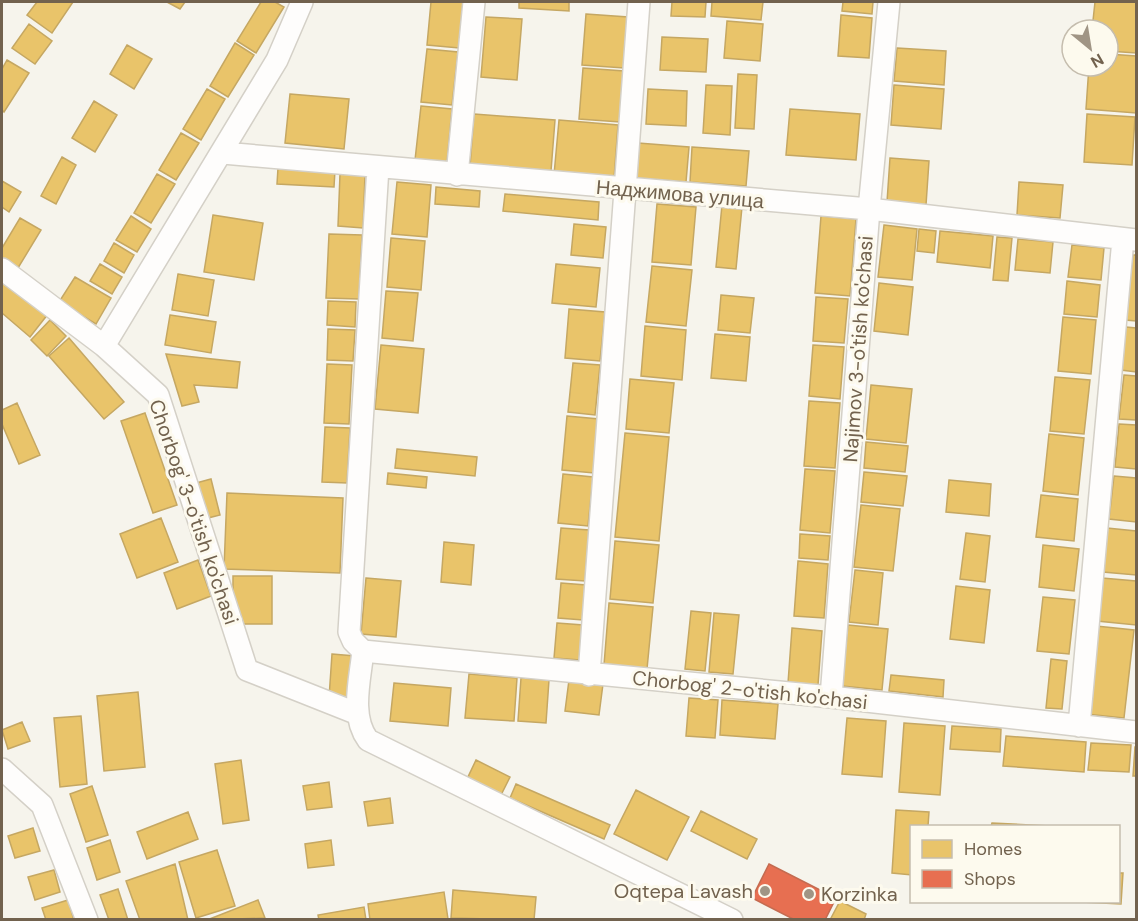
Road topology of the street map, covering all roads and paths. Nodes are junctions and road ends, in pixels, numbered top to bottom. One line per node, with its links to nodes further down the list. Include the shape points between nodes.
1 (302, 2): 5 (street, via 277,60)
2 (474, 2): 7 (street)
3 (639, 2): 8 (street)
4 (889, 2): 9 (street, Najimov 3-o'tish ko'chasi)
5 (223, 153): 6 (street, Наджимова улица); 12 (street)
6 (378, 167): 7 (street, Наджимова улица); 13 (street, via 349,632)
7 (457, 175): 8 (street, Наджимова улица)
8 (626, 189): 9 (street, Наджимова улица); 14 (street)
9 (869, 209): 10 (street, Наджимова улица); 15 (street, Najimov 3-o'tish ko'chasi)
10 (1130, 240): 17 (street)
11 (2, 269): 12 (street, Chorbog' 3-o'tish ko'chasi)
12 (104, 346): 16 (street, Chorbog' 3-o'tish ko'chasi, via 158,395 247,670)
13 (363, 651): 14 (street, Chorbog' 2-o'tish ko'chasi); 16 (street)
14 (589, 675): 15 (street, Chorbog' 2-o'tish ko'chasi)
15 (831, 697): 17 (street, Chorbog' 2-o'tish ko'chasi)
16 (358, 714): 21 (street, via 368,741)
17 (1079, 726): 18 (street, Chorbog' 2-o'tish ko'chasi)
18 (1137, 732)
19 (2, 769): 20 (street, via 42,805)
20 (87, 920)
21 (732, 920)

